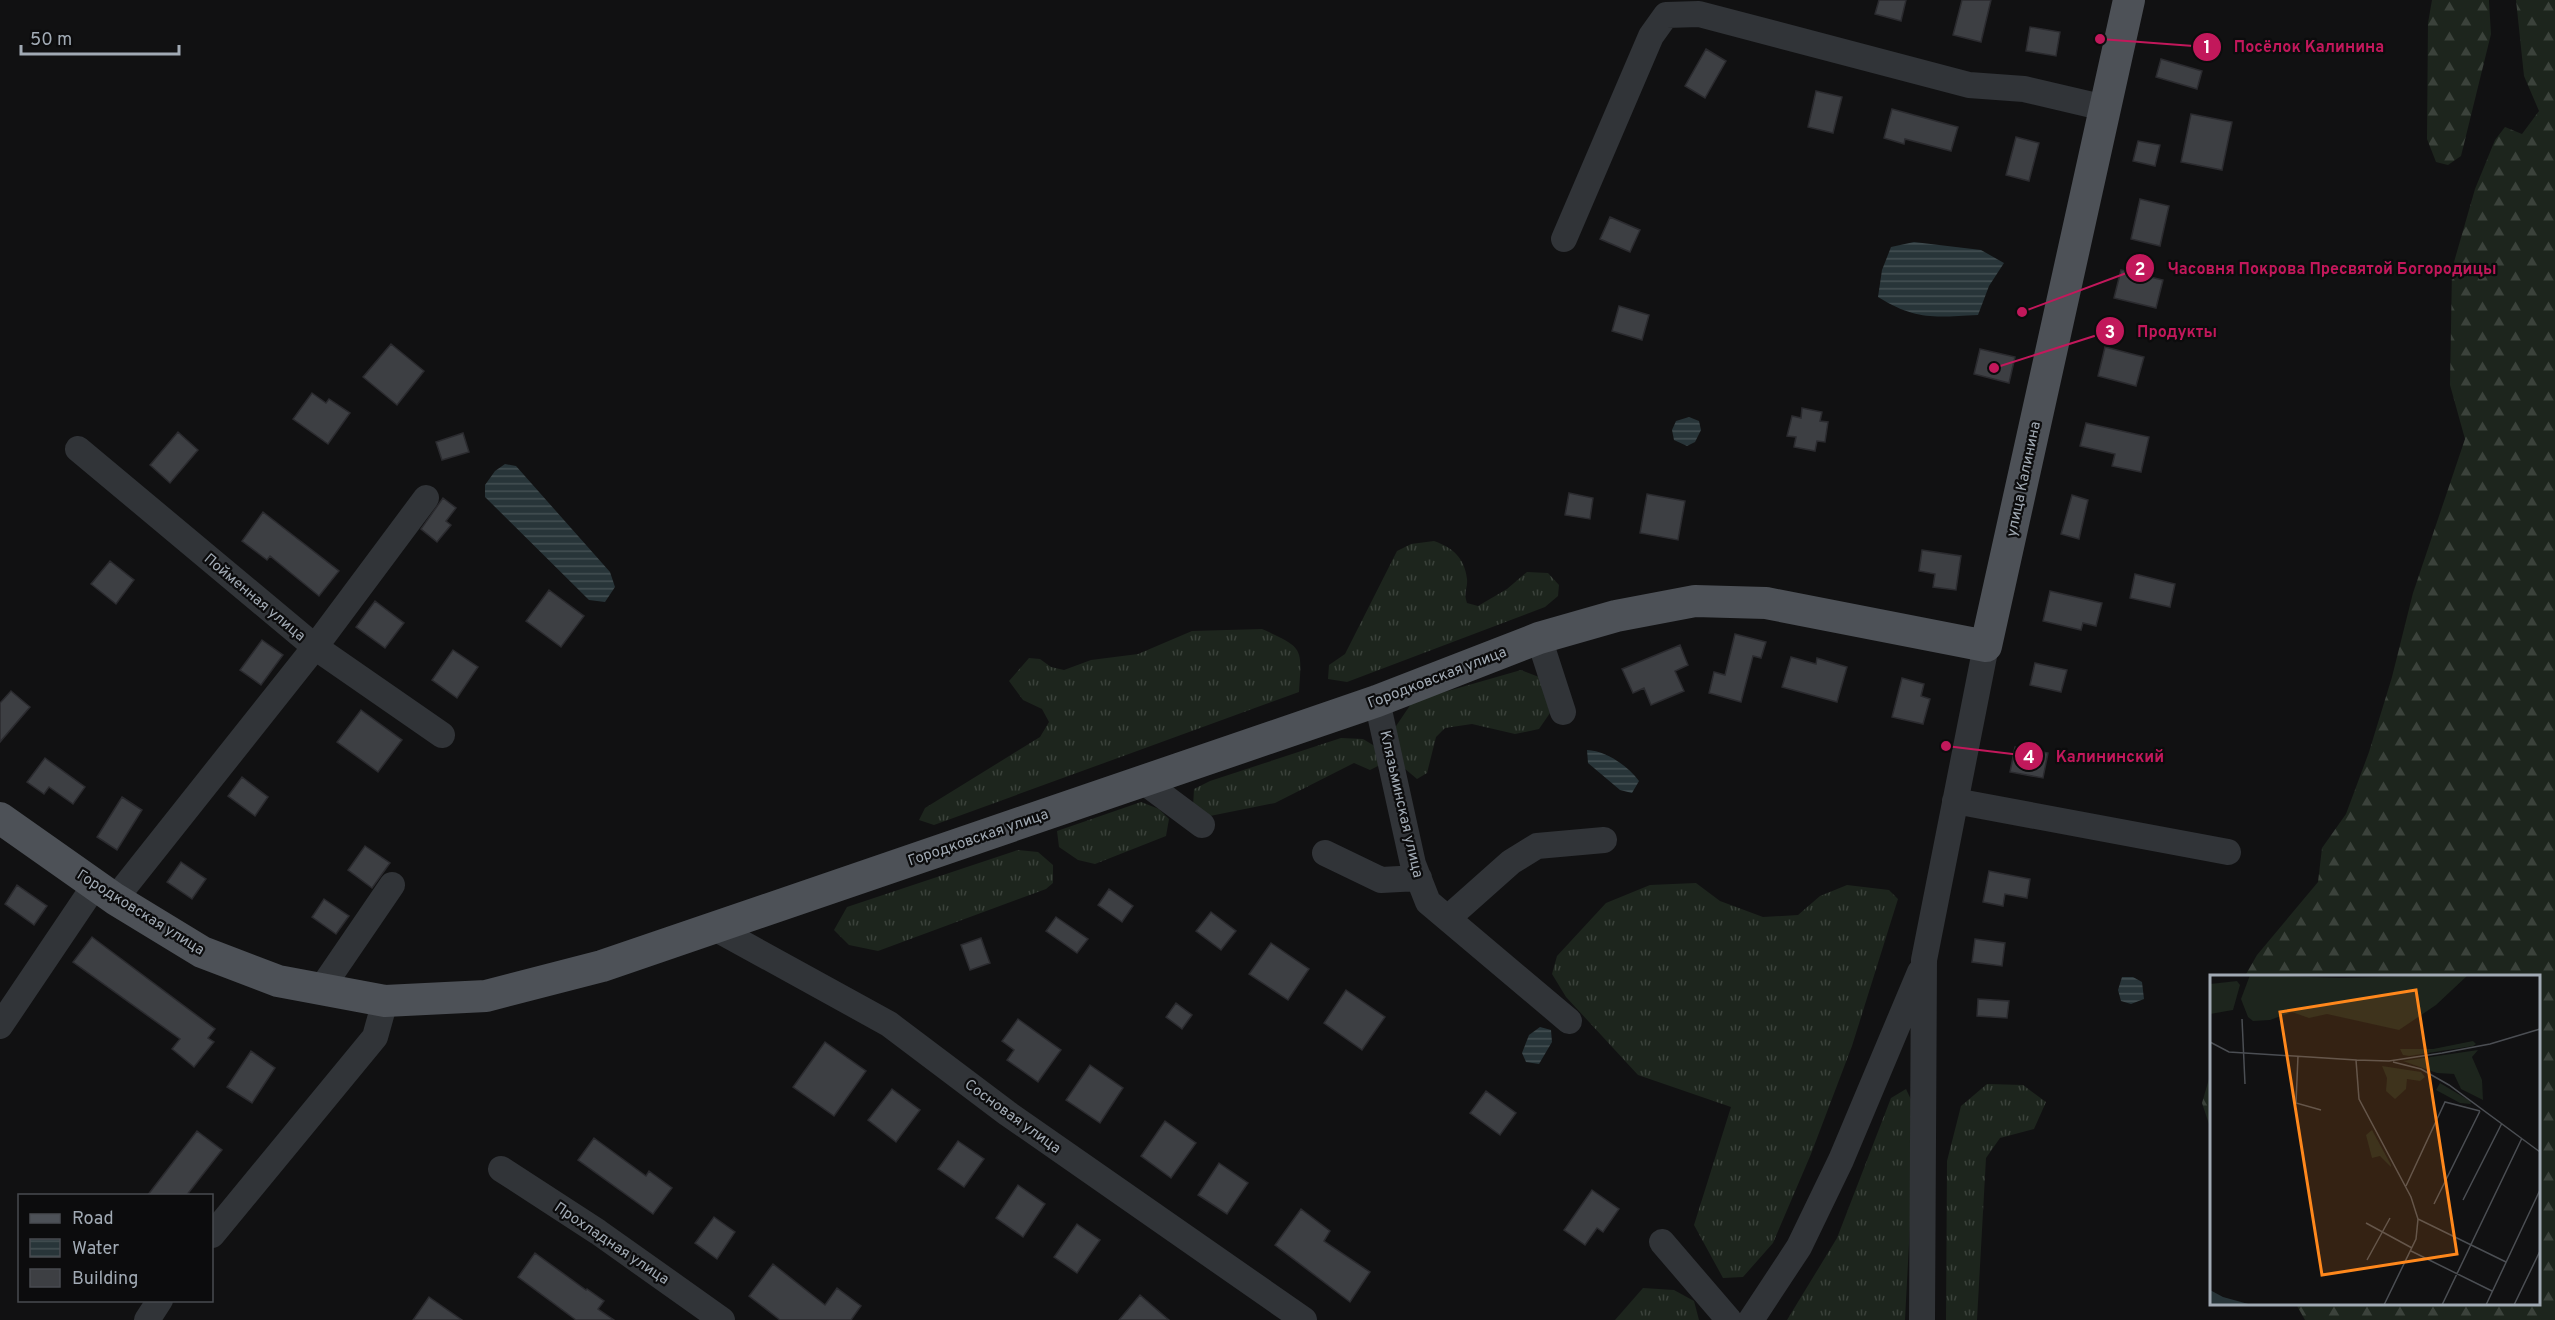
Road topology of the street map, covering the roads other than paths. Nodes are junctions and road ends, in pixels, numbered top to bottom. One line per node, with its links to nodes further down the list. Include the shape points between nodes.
1 (2129, 0): 2 (main road, улица Калинина)
2 (2105, 108): 3 (street, via 2024,89 1969,86 1699,14 1665,15 1651,36); 7 (main road, улица Калинина)
3 (1564, 239)
4 (78, 449): 8 (street, Пойменная улица)
5 (426, 498): 8 (street)
6 (1539, 638): 7 (main road, Городковская улица, via 1616,615 1724,600 1766,603); 9 (main road, Городковская улица); 10 (street)
7 (1986, 646): 13 (street, улица Калинина)
8 (315, 647): 11 (street, Пойменная улица); 21 (street)
9 (1377, 701): 12 (main road, Городковская улица); 19 (street, Клязьминская улица)
10 (1563, 712)
11 (441, 735)
12 (1143, 781): 15 (street); 23 (main road, Городковская улица)
13 (1955, 801): 17 (street); 24 (street, улица Калинина)
14 (0, 818): 21 (main road, Городковская улица)
15 (1202, 825)
16 (1604, 840): 22 (street, via 1537,846 1511,862)
17 (2228, 852)
18 (1324, 853): 19 (street, via 1382,880)
19 (1419, 878): 22 (street, Клязьминская улица, via 1428,902)
20 (392, 885): 25 (street)
21 (105, 892): 25 (main road, Городковская улица, via 202,952 278,981); 28 (street)
22 (1448, 918): 27 (street, Клязьминская улица)
23 (713, 927): 26 (main road, Городковская улица, via 602,966 486,996); 37 (street, Сосновая улица, via 889,1024 1007,1113)
24 (1924, 960): 29 (street); 30 (street)
25 (321, 989): 26 (main road, Городковская улица)
26 (385, 1001): 32 (street, via 375,1037)
27 (1569, 1021)
28 (0, 1026)
29 (1924, 1064): 30 (street, via 1914,1047 1902,1045); 40 (street)
30 (1878, 1071): 39 (street, via 1799,1247)
31 (501, 1169): 36 (street, Прохладная улица)
32 (213, 1234)
33 (1662, 1242): 38 (street)
34 (159, 1302): 35 (street)
35 (147, 1320)
36 (722, 1320)
37 (1304, 1320)
38 (1729, 1320)
39 (1751, 1320)
40 (1922, 1320)

